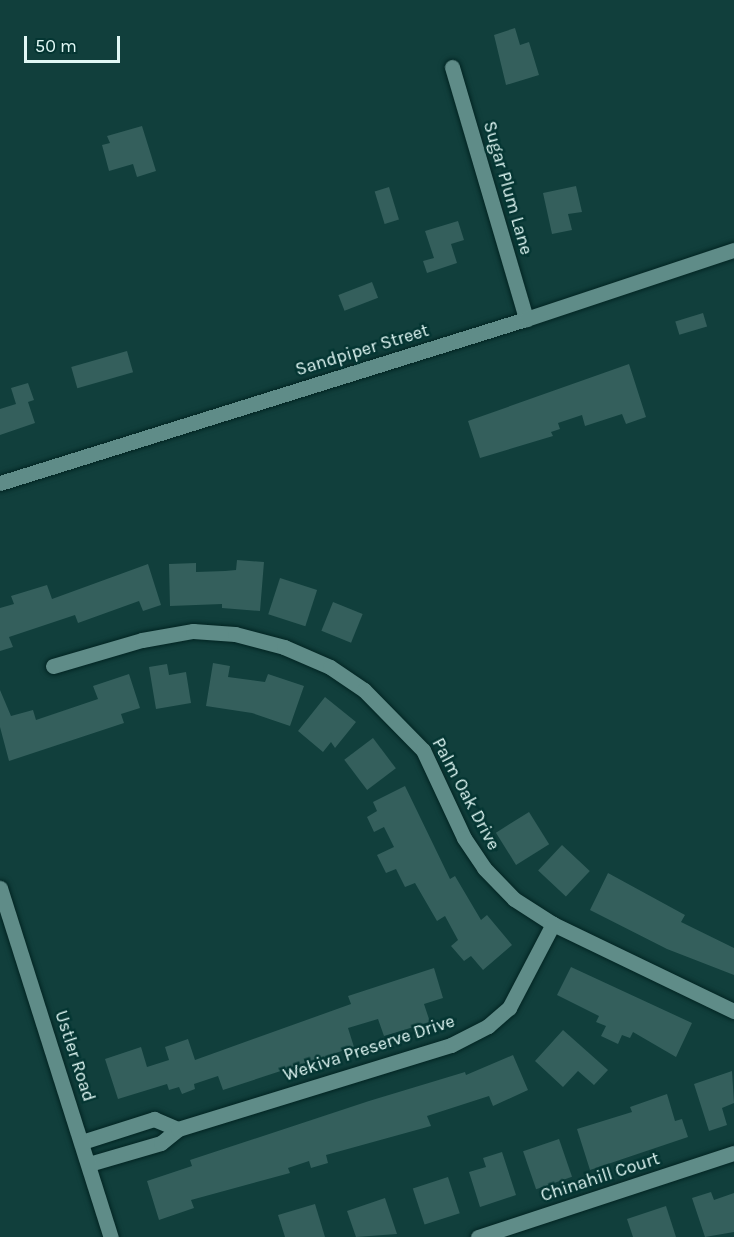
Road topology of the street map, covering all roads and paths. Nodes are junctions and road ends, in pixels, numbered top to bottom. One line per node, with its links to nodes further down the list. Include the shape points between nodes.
1 (452, 67): 3 (street, Sugar Plum Lane)
2 (734, 250): 3 (street, Sandpiper Street)
3 (526, 319): 4 (street, Sandpiper Street)
4 (0, 483)
5 (53, 666): 7 (street, Palm Oak Drive, via 142,640 193,632 235,634 284,647 330,667 364,690 423,750 464,838 484,868 514,899)
6 (0, 888): 11 (street, Ustler Road)
7 (553, 924): 8 (street, Palm Oak Drive); 10 (street, Wekiva Preserve Drive, via 509,1008 488,1026 452,1045)
8 (734, 1011)
9 (129, 1127): 10 (street, via 154,1119); 11 (street); 12 (street)
10 (178, 1129): 12 (street, Wekiva Preserve Drive, via 161,1143)
11 (82, 1142): 14 (street, Ustler Road)
12 (136, 1150): 14 (street, Wekiva Preserve Drive)
13 (734, 1153): 16 (street, Chinahill Court)
14 (89, 1164): 15 (street, Ustler Road)
15 (111, 1237)
16 (478, 1237)

